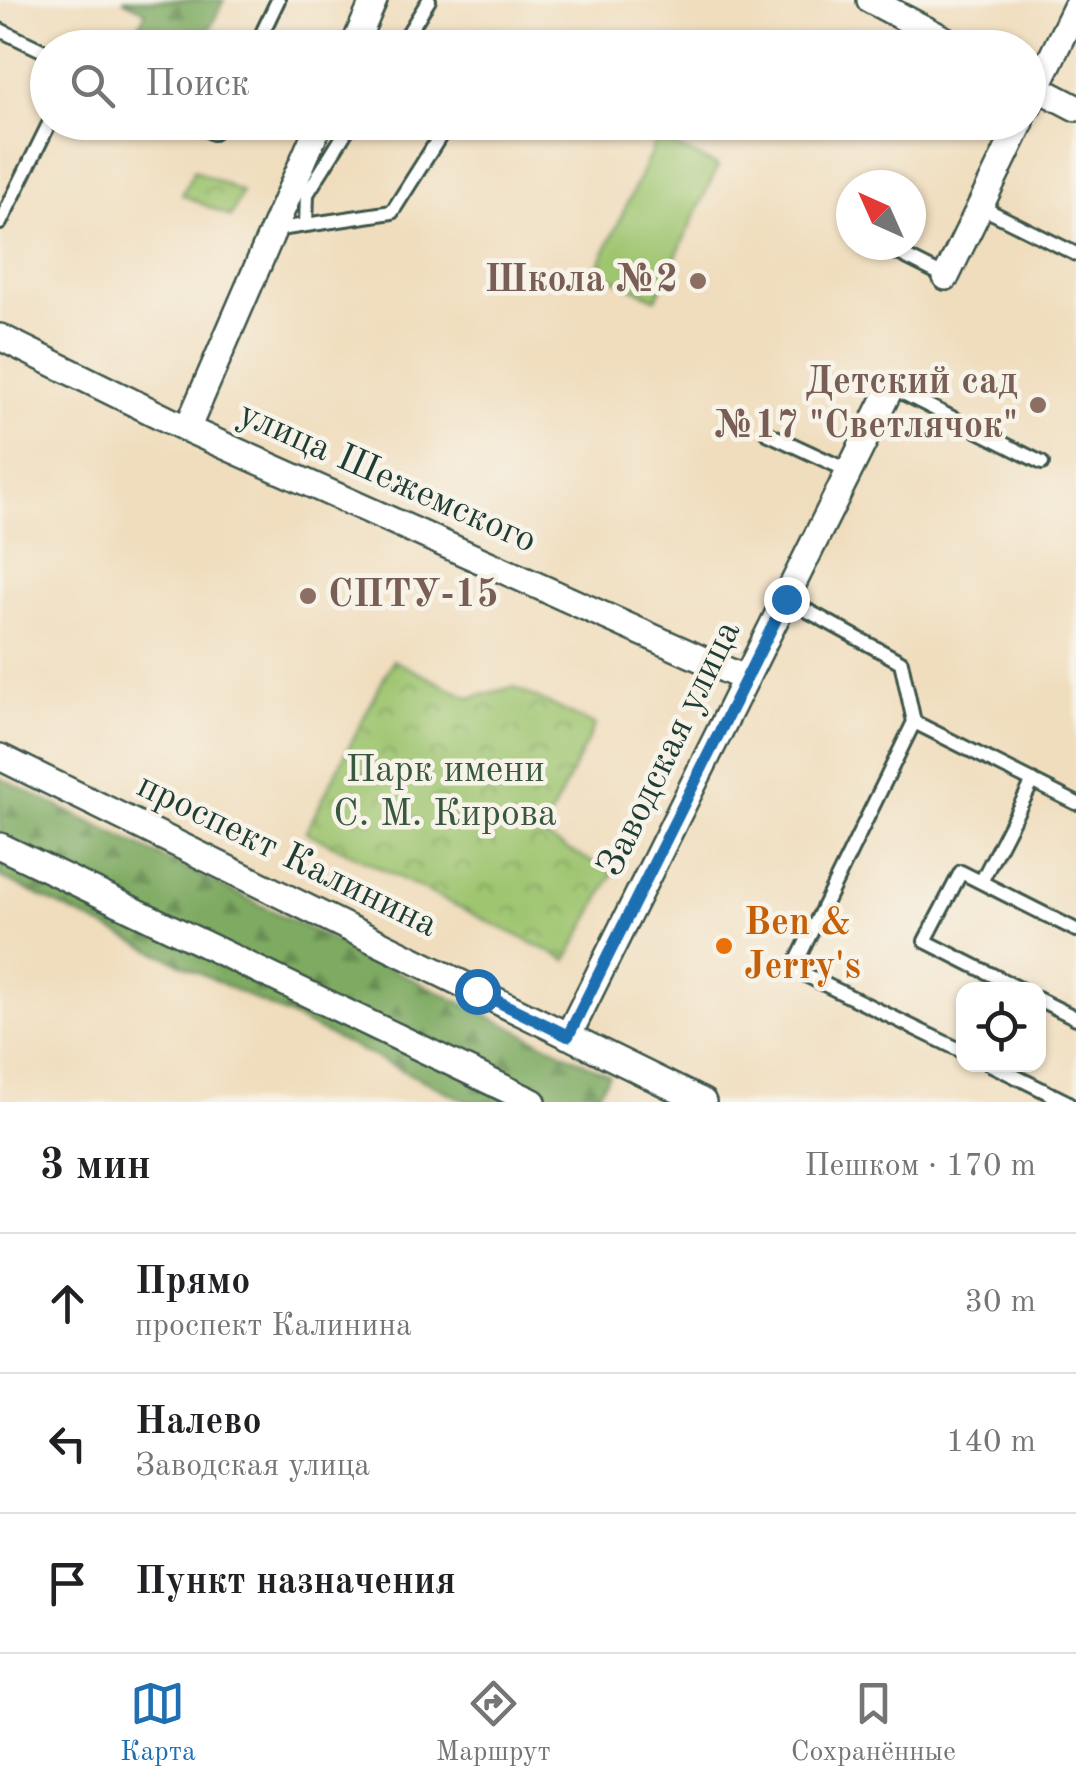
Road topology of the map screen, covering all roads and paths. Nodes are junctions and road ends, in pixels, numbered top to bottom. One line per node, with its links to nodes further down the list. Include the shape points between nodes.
1 (278, 0): 7 (lane)
2 (374, 0): 8 (street)
3 (429, 0): 9 (lane)
4 (870, 0): 10 (street)
5 (1076, 7): 12 (street)
6 (0, 30): 11 (lane)
7 (264, 30)
8 (361, 30)
9 (410, 30)
10 (927, 30)
11 (30, 44)
12 (1046, 64)
13 (1046, 97): 14 (street)
14 (1076, 108)
15 (41, 140): 21 (lane)
16 (312, 140): 23 (street)
17 (341, 140): 22 (lane, via 307,194)
18 (437, 140): 22 (lane, via 392,212)
19 (1012, 140): 20 (street)
20 (980, 207): 24 (lane); 26 (street)
21 (0, 224)
22 (306, 225): 23 (lane)
23 (274, 230): 29 (street)
24 (1076, 254)
25 (912, 260): 26 (lane)
26 (946, 277)
27 (0, 337): 29 (street, улица Шежемского)
28 (890, 387): 31 (lane); 32 (street, Заводская улица)
29 (186, 428): 34 (street, улица Шежемского)
30 (767, 433): 32 (lane)
31 (1042, 463)
32 (849, 471): 33 (street, Заводская улица)
33 (786, 599): 34 (street, Заводская улица); 35 (lane, via 901,662)
34 (746, 679): 45 (street, Заводская улица)
35 (914, 722): 37 (lane); 46 (lane, via 793,969)
36 (0, 756): 45 (street, проспект Калинина)
37 (1033, 782): 38 (lane); 40 (lane)
38 (1076, 803)
39 (0, 846): 50 (street)
40 (981, 882): 41 (lane); 42 (lane, via 962,872 926,941)
41 (1076, 930)
42 (1005, 982)
43 (1046, 1003): 44 (lane)
44 (1076, 1018)
45 (568, 1036): 48 (street, проспект Калинина)
46 (956, 1048)
47 (1006, 1072): 49 (lane)
48 (668, 1094): 51 (street, проспект Калинина)
49 (1063, 1101)
50 (533, 1102)
51 (703, 1102)

